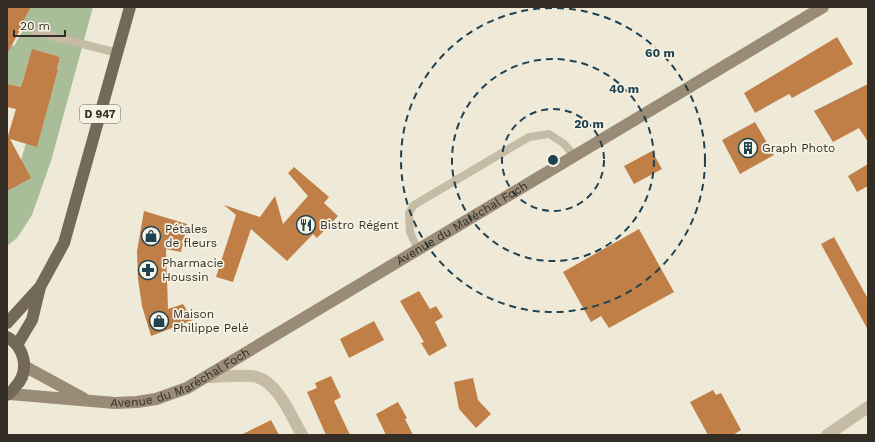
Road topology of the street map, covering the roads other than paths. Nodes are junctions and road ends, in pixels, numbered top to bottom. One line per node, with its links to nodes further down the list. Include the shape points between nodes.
1 (130, 7): 4 (main road, D 947)
2 (823, 7): 5 (main road, Avenue du Maréchal Foch)
3 (35, 32): 4 (lane)
4 (118, 53): 7 (main road, D 947, via 64,243)
5 (575, 156): 6 (main road, Avenue du Maréchal Foch); 6 (lane, via 564,143 549,134 529,137 414,205 409,213 410,232)
6 (418, 250): 12 (main road, Avenue du Maréchal Foch)
7 (40, 287): 8 (main road, D 947); 10 (main road, D 947, via 32,320)
8 (7, 323)
9 (7, 337): 10 (main road)
10 (17, 345): 11 (main road)
11 (24, 366): 13 (main road, via 23,377); 14 (main road, Avenue du Maréchal Foch)
12 (207, 377): 14 (main road, Avenue du Maréchal Foch, via 187,388 156,399 115,403); 16 (street, via 256,376 268,382 277,391)
13 (8, 395): 14 (main road, Avenue du Maréchal Foch)
14 (89, 401)
15 (868, 407): 17 (street)
16 (302, 435)
17 (827, 435)

